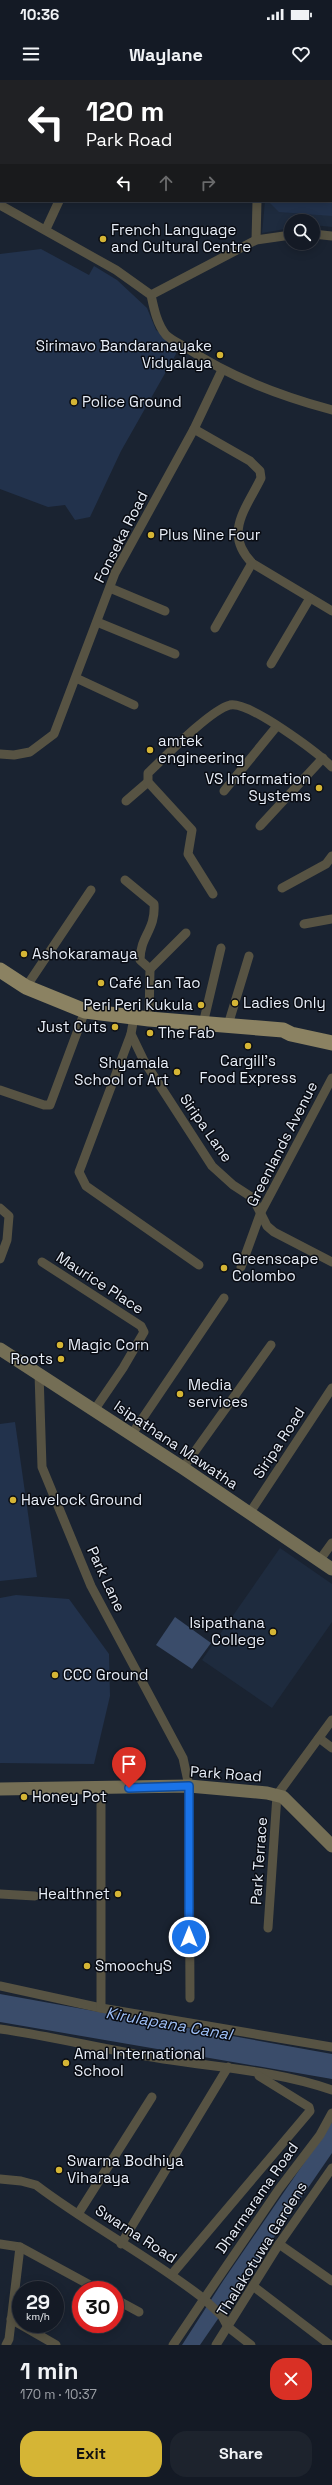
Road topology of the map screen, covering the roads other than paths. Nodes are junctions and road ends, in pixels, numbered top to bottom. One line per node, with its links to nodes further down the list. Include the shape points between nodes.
1 (59, 202): 4 (street)
2 (257, 202): 8 (street)
3 (0, 205): 4 (street)
4 (46, 229): 9 (street, via 116,270)
5 (320, 235): 7 (street)
6 (284, 236): 8 (street)
7 (332, 236)
8 (256, 240): 9 (street)
9 (151, 295): 10 (street, via 155,315 167,335)
10 (222, 370): 11 (street, via 265,390); 12 (street, Fonseka Road)
11 (332, 410)
12 (194, 429): 13 (street, via 250,462 260,471 261,478 237,527 237,536 245,556); 14 (street, Fonseka Road, via 115,573)
13 (252, 563): 15 (street); 19 (street)
14 (110, 588): 16 (street); 18 (street, Fonseka Road)
15 (310, 598): 17 (street); 21 (street)
16 (164, 611)
17 (332, 611)
18 (97, 622): 20 (street); 22 (street, Fonseka Road)
19 (215, 628)
20 (175, 654)
21 (271, 664)
22 (76, 678): 23 (street); 25 (street, Fonseka Road, via 54,734 30,752)
23 (134, 705)
24 (277, 726): 26 (street); 28 (street, via 249,708 238,704 228,706 217,712 148,773); 29 (street)
25 (0, 754)
26 (323, 758): 27 (street); 31 (street)
27 (332, 767)
28 (148, 782): 30 (street); 36 (street, via 192,830 188,854)
29 (224, 791)
30 (126, 801)
31 (260, 826)
32 (332, 856): 34 (street, via 326,864)
33 (125, 880): 42 (street, via 154,904 156,919 140,948 140,960)
34 (282, 888)
35 (91, 890): 44 (street)
36 (213, 894)
37 (332, 919): 38 (street)
38 (304, 924)
39 (186, 933): 42 (street)
40 (221, 948): 48 (street)
41 (249, 956): 49 (street)
42 (150, 969): 47 (street)
43 (0, 973): 44 (main road)
44 (26, 987): 45 (main road)
45 (85, 1011): 46 (main road); 55 (street, via 50,1105)
46 (134, 1017): 47 (main road); 52 (street)
47 (149, 1019): 48 (main road)
48 (203, 1024): 49 (main road)
49 (228, 1025): 50 (main road)
50 (283, 1030): 51 (main road, via 302,1027); 53 (main road)
51 (332, 1032)
52 (131, 1034): 57 (street, Siripa Lane, via 144,1061 212,1166 233,1185 253,1198); 61 (street, via 79,1172 86,1186)
53 (332, 1042)
54 (332, 1078): 57 (street, Greenlands Avenue)
55 (0, 1090)
56 (0, 1208): 58 (street, via 9,1216 7,1240)
57 (261, 1212): 60 (street, Siripa Lane, via 267,1226 274,1232); 62 (street, Greenlands Avenue)
58 (0, 1259)
59 (42, 1262): 68 (street, Maurice Place, via 140,1326 144,1332 124,1368)
60 (332, 1262)
61 (199, 1265)
62 (241, 1267)
63 (224, 1298): 69 (street)
64 (271, 1346): 70 (street)
65 (0, 1349): 66 (main road, Isipathana Mawatha)
66 (38, 1373): 68 (main road, Isipathana Mawatha); 78 (street, Park Lane, via 42,1467 91,1586 183,1758)
67 (332, 1388): 71 (street, Siripa Road)
68 (95, 1409): 69 (main road, Isipathana Mawatha)
69 (132, 1434): 70 (main road, Isipathana Mawatha)
70 (183, 1468): 71 (main road, Isipathana Mawatha)
71 (249, 1514): 73 (main road, Isipathana Mawatha)
72 (332, 1543): 73 (street)
73 (319, 1561): 74 (main road, Isipathana Mawatha)
74 (332, 1569)
75 (332, 1720): 76 (street)
76 (319, 1738): 77 (street); 81 (street)
77 (332, 1748)
78 (189, 1786): 80 (main road, Park Road); 81 (main road, Park Road); 87 (street, Park Lane)
79 (0, 1789): 80 (main road, Park Road)
80 (101, 1789): 88 (street)
81 (277, 1795): 82 (main road, Park Road, via 283,1797); 85 (street, Park Terrace)
82 (332, 1846)
83 (0, 1894): 84 (street)
84 (35, 1896)
85 (268, 1928)
86 (0, 1986): 88 (street)
87 (190, 1998)
88 (101, 2008): 90 (street)
89 (0, 2029): 91 (street)
90 (332, 2047)
91 (228, 2068): 92 (street); 100 (street)
92 (253, 2072): 93 (street, via 315,2084); 103 (street, via 309,2107 310,2111)
93 (332, 2090)
94 (152, 2097): 98 (street)
95 (332, 2113): 107 (street, Dharmarama Road, via 320,2135 279,2189)
96 (332, 2168): 101 (street, Thalakotuwa Gardens)
97 (0, 2179): 98 (street, Swarna Road, via 36,2185)
98 (78, 2214): 100 (street, Swarna Road)
99 (0, 2244): 102 (street)
100 (121, 2244): 103 (street, Swarna Road)
101 (279, 2244): 105 (street); 106 (street, Thalakotuwa Gardens)
102 (20, 2247): 104 (street); 110 (street)
103 (172, 2274): 107 (street, Swarna Road)
104 (82, 2281)
105 (332, 2281)
106 (253, 2286): 111 (street, Thalakotuwa Gardens); 117 (street)
107 (204, 2299): 111 (street, Swarna Road, via 222,2316); 114 (street)
108 (124, 2304): 109 (street)
109 (139, 2312)
110 (11, 2319): 112 (street); 113 (street)
111 (228, 2327): 115 (street, Thalakotuwa Gardens); 116 (street)
112 (6, 2345)
113 (56, 2345)
114 (173, 2345)
115 (216, 2345)
116 (251, 2345)
117 (330, 2345)

